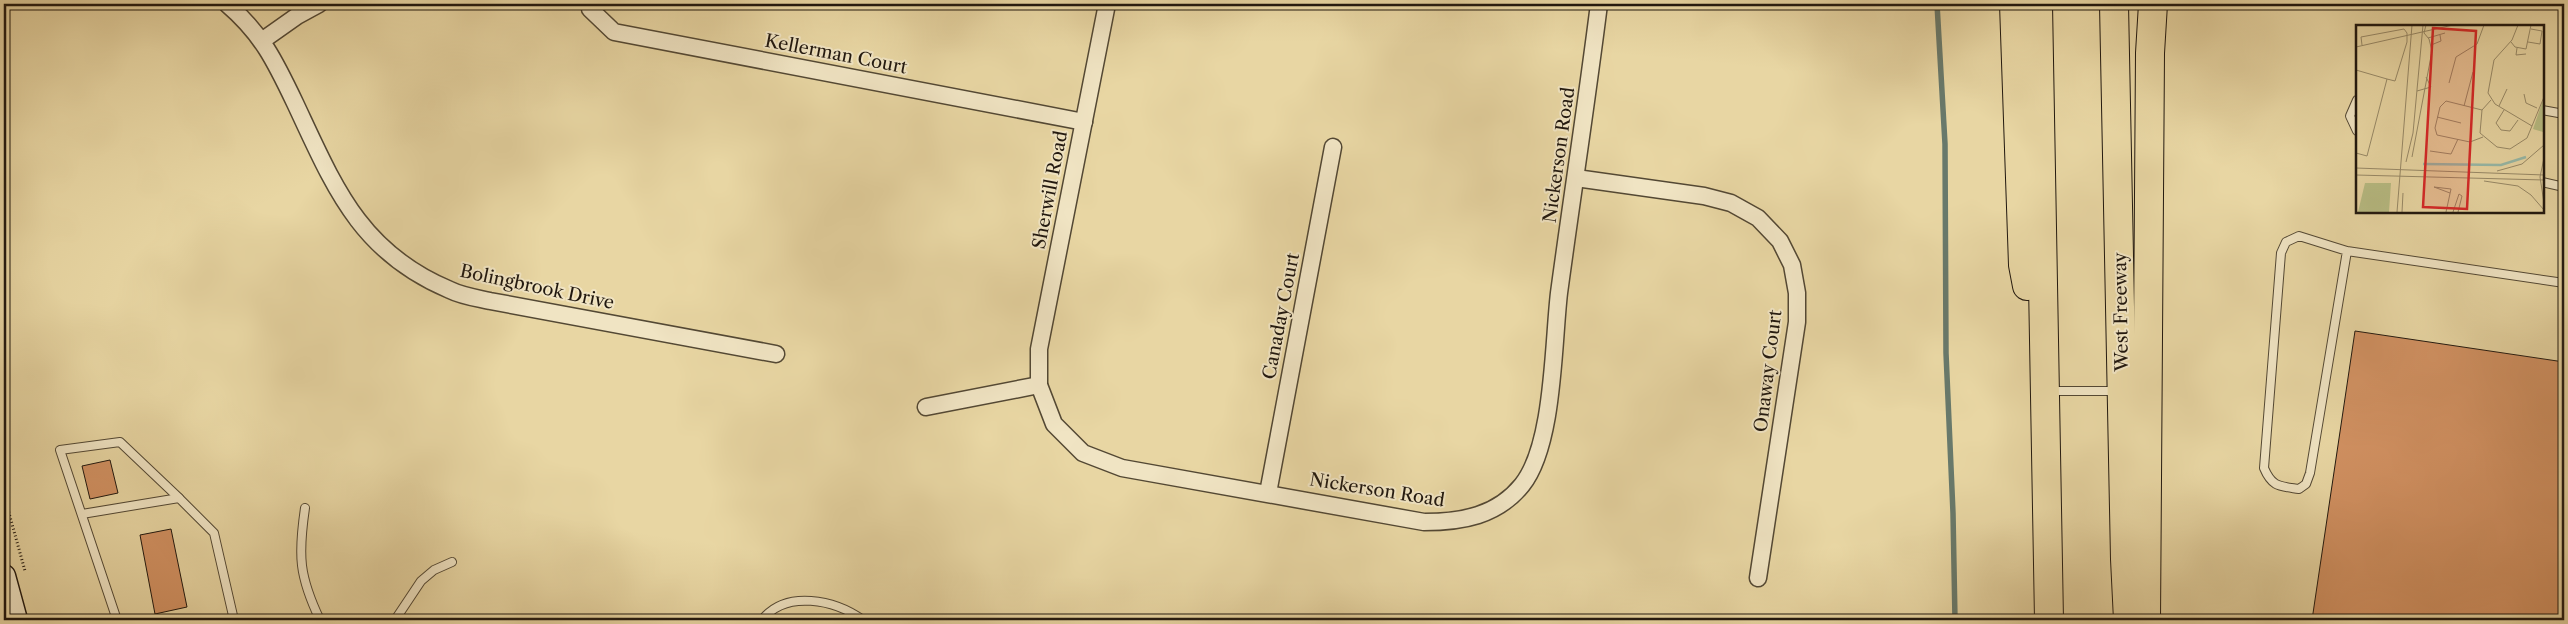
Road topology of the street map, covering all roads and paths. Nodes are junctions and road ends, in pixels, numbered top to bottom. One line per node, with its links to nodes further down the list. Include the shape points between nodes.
1 (227, 4): 11 (street, Bolingbrook Drive)
2 (319, 4): 11 (street)
3 (1107, 4): 16 (street, Sherwill Road)
4 (1599, 4): 19 (street, Nickerson Road)
5 (2014, 4): 27 (highway, via 2023,265)
6 (2038, 4): 27 (highway)
7 (2114, 4): 26 (highway, West Freeway)
8 (2147, 4): 12 (highway)
9 (2153, 4): 12 (highway)
10 (590, 9): 16 (street, Kellerman Court, via 614,32)
11 (262, 40): 24 (street, Bolingbrook Drive, via 328,174 357,221 398,263 451,291 490,301)
12 (2150, 53): 47 (highway)
13 (2356, 102): 17 (lane, via 2350,116)
14 (2543, 110): 15 (lane)
15 (2564, 114)
16 (1084, 122): 25 (street, Sherwill Road, via 1039,348)
17 (2356, 129)
18 (1333, 147): 29 (street, Canaday Court)
19 (1576, 178): 29 (street, Nickerson Road, via 1544,434 1535,462 1522,484 1501,504 1478,517 1451,522 1424,522); 37 (street, Onaway Court, via 1704,196 1731,203 1758,218 1780,240 1792,265 1797,293 1797,322)
20 (2543, 182): 21 (lane)
21 (2564, 187)
22 (2347, 251): 22 (lane, via 2310,473 2306,484 2299,489 2277,486 2269,480 2264,468 2281,253 2286,242 2299,236); 23 (lane)
23 (2564, 283)
24 (776, 354)
25 (1039, 386): 28 (street); 29 (street, Nickerson Road, via 1054,424 1083,453 1122,468)
26 (2122, 390): 27 (lane); 46 (highway, West Freeway)
27 (2044, 391): 45 (highway)
28 (926, 407)
29 (1268, 493)
30 (4, 495): 36 (path)
31 (179, 498): 33 (lane); 33 (lane, via 120,442 60,450); 40 (lane, via 214,533)
32 (305, 508): 41 (lane, via 300,539 301,573)
33 (82, 514): 39 (lane)
34 (452, 562): 42 (lane, via 434,570 421,581)
35 (4, 576): 38 (main road)
36 (26, 577)
37 (1758, 578)
38 (16, 620)
39 (117, 620)
40 (234, 620)
41 (320, 620)
42 (394, 620)
43 (762, 620): 44 (lane, via 772,609 792,601 828,604 845,609)
44 (863, 620)
45 (2049, 620)
46 (2128, 620)
47 (2146, 620)

